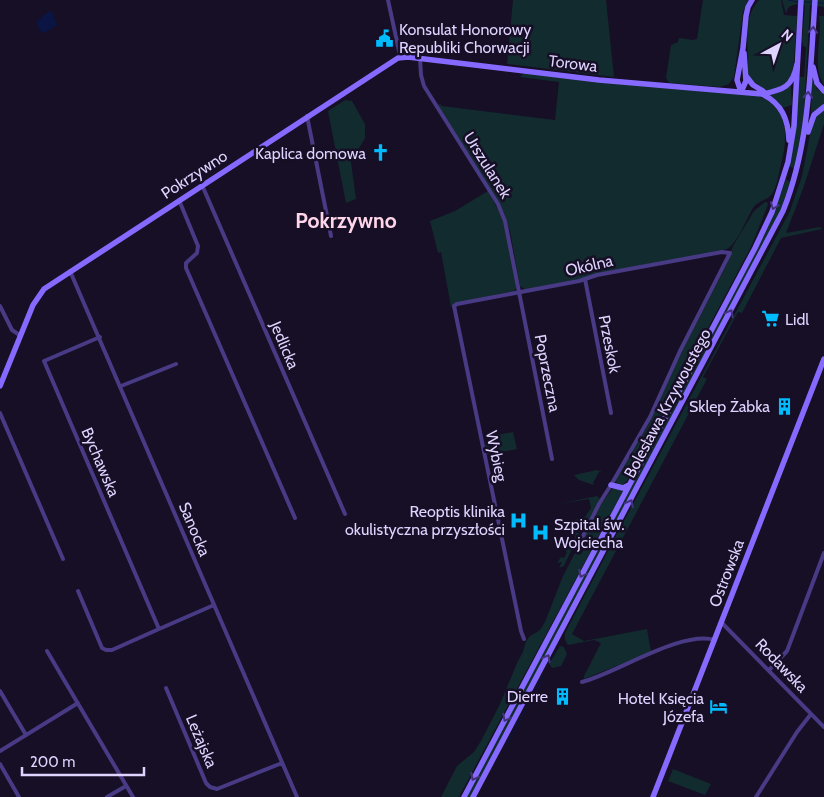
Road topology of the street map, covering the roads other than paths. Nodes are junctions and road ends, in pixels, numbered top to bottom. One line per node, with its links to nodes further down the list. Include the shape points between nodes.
1 (388, 0): 7 (street)
2 (752, 0): 6 (main road, via 747,10)
3 (801, 0): 9 (main road, Bolesława Krzywoustego)
4 (815, 0): 5 (main road, Bolesława Krzywoustego, one-way to 4)
5 (811, 47): 13 (main road, via 814,76); 18 (main road, Bolesława Krzywoustego, one-way to 5)
6 (743, 48): 10 (main road); 11 (main road)
7 (402, 57): 8 (main road, Torowa); 17 (main road, Pokrzywno)
8 (420, 58): 12 (main road, Torowa, via 599,80); 26 (street, Urszulanek, via 423,84 502,212)
9 (797, 64): 15 (main road, via 789,84 778,91); 19 (main road, Bolesława Krzywoustego, via 794,126)
10 (746, 74): 14 (main road); 15 (main road, via 753,85)
11 (736, 80): 12 (main road); 14 (main road)
12 (719, 90): 14 (main road, Torowa)
13 (824, 91)
14 (741, 92): 15 (main road, Torowa)
15 (765, 93): 19 (main road, via 785,116)
16 (824, 107): 18 (main road, via 812,119)
17 (307, 116): 20 (main road, Pokrzywno); 22 (street)
18 (802, 151): 69 (main road, Bolesława Krzywoustego, one-way to 18, via 777,224 791,191)
19 (789, 153): 38 (main road, Bolesława Krzywoustego, one-way to 38, via 780,190 764,231)
20 (202, 185): 21 (main road, Pokrzywno); 40 (street, Jedlicka)
21 (179, 200): 24 (main road, Pokrzywno); 41 (street, via 198,246 186,268)
22 (330, 236)
23 (730, 253): 25 (street, Okólna, via 726,251); 39 (street, Bolesława Krzywoustego, via 650,417)
24 (70, 271): 29 (main road, Pokrzywno, via 41,292); 30 (street, Sanocka)
25 (585, 279): 26 (street, Okólna); 36 (street, Przeskok)
26 (520, 292): 28 (street, Okólna); 37 (street, Poprzeczna)
27 (0, 306): 29 (street, via 12,330)
28 (454, 306): 49 (street, Wybieg)
29 (21, 336): 33 (main road, Pokrzywno)
30 (100, 337): 34 (street, Sanocka); 48 (street, Bychawska, via 44,361)
31 (824, 359): 47 (main road, Ostrowska)
32 (176, 364): 34 (street)
33 (0, 386)
34 (121, 386): 46 (street, Sanocka)
35 (0, 413): 44 (street)
36 (611, 413)
37 (552, 459)
38 (629, 484): 39 (main road, via 623,488); 68 (main road, Bolesława Krzywoustego, one-way to 68)
39 (611, 485): 42 (street, Bolesława Krzywoustego)
40 (345, 514)
41 (295, 518)
42 (578, 546)
43 (824, 553): 52 (street, via 787,651)
44 (63, 559)
45 (78, 591): 48 (street, via 102,648 106,650)
46 (214, 605): 48 (street); 61 (street, Sanocka)
47 (721, 622): 50 (main road, Ostrowska); 52 (street, Rodawska)
48 (159, 629)
49 (524, 639)
50 (714, 640): 53 (street, via 705,638 679,642); 70 (main road, Ostrowska)
51 (47, 651): 56 (street)
52 (769, 670): 57 (street, Rodawska)
53 (582, 682)
54 (166, 688): 61 (street, Leżajska, via 210,787 216,789)
55 (0, 691): 59 (street)
56 (78, 703): 59 (street); 63 (street)
57 (811, 714): 58 (street, Rodawska); 71 (street)
58 (824, 727)
59 (26, 735): 60 (street)
60 (0, 751)
61 (282, 763): 67 (street, Sanocka)
62 (0, 764): 64 (street)
63 (126, 786): 65 (street); 66 (street)
64 (20, 797)
65 (107, 797)
66 (133, 797)
67 (297, 797)
68 (464, 797)
69 (473, 797)
70 (653, 797)
71 (756, 797)

